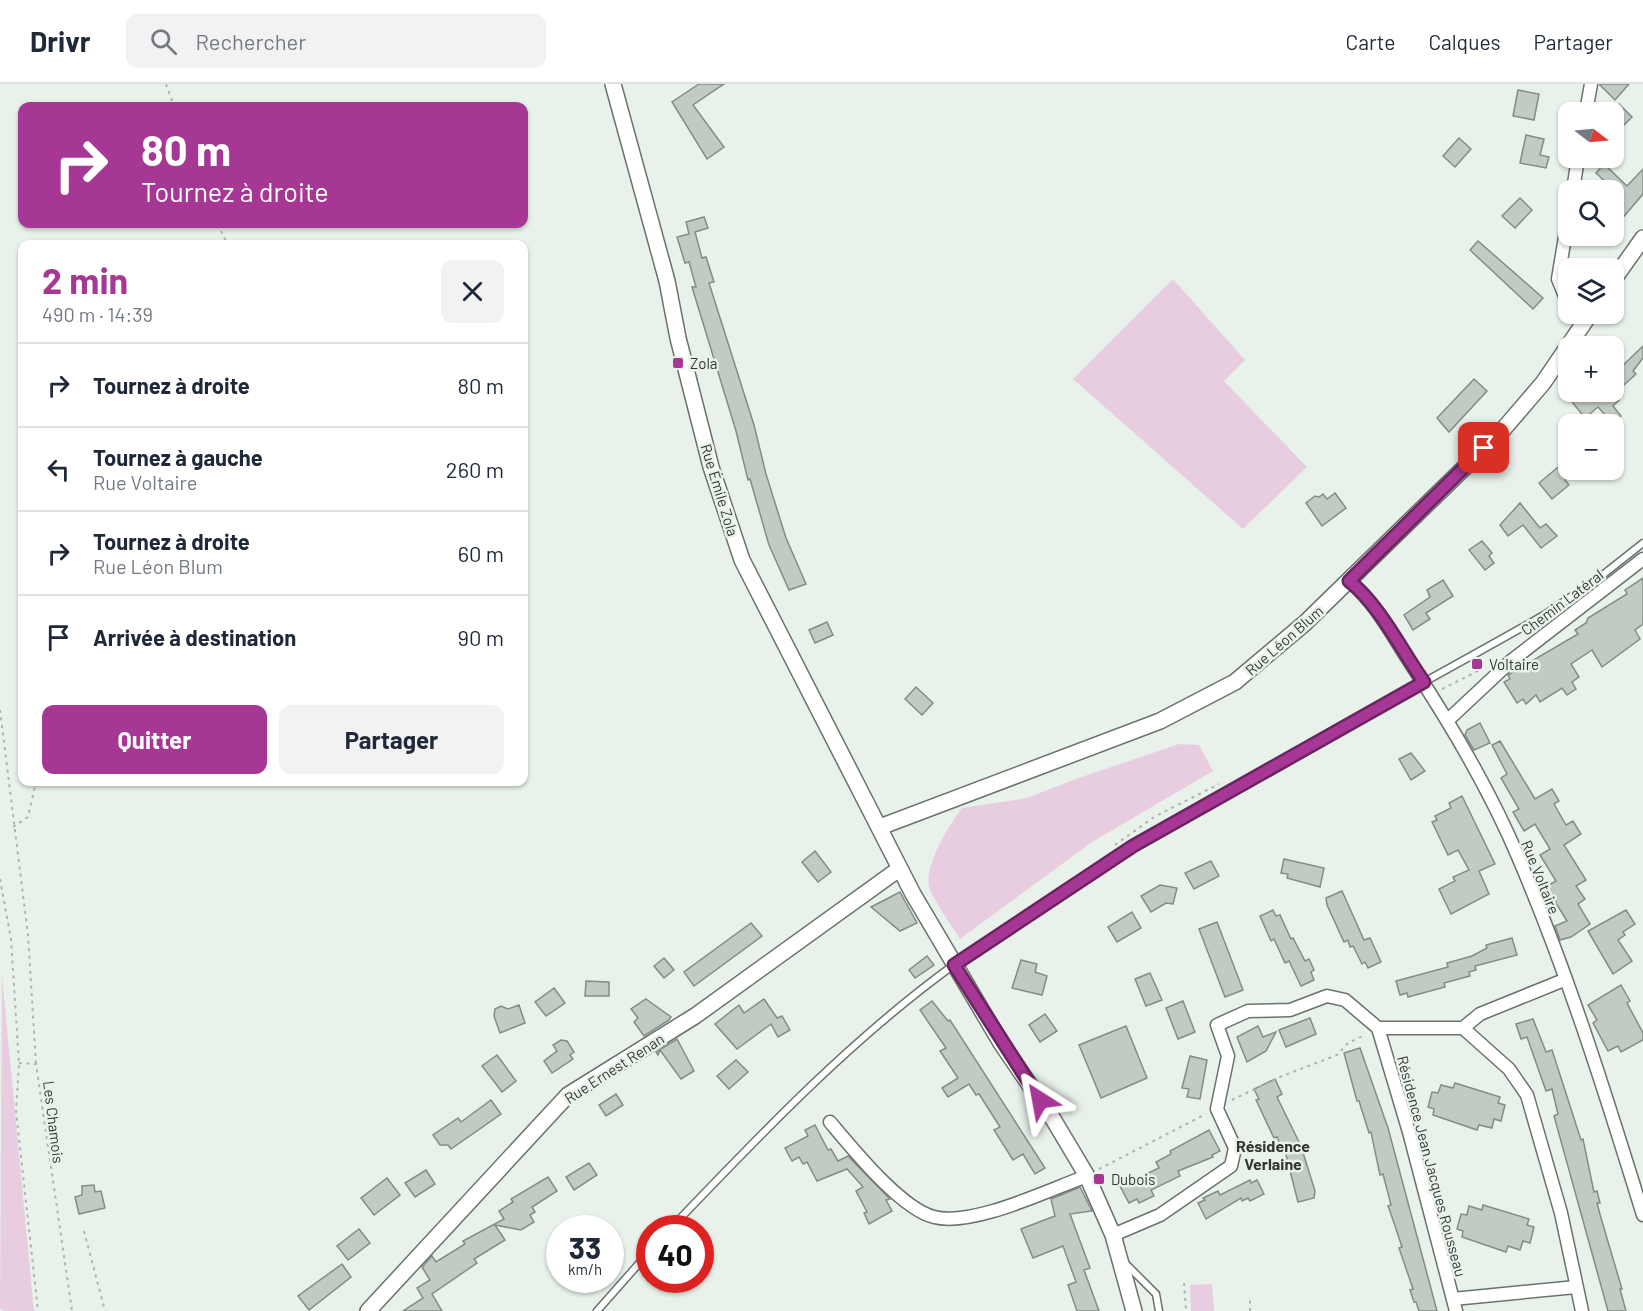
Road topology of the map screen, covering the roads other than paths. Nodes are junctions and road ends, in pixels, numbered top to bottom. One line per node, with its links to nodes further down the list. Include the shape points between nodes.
1 (613, 84): 12 (street, Rue Émile Zola, via 667,281 711,467 742,560)
2 (1591, 84): 3 (street)
3 (1588, 102)
4 (1643, 238): 5 (street)
5 (1624, 265)
6 (1577, 324): 9 (street, Rue Léon Blum, via 1526,404)
7 (1643, 543): 10 (lane, via 1544,615)
8 (1643, 559): 11 (street, Chemin Latéral, via 1511,660)
9 (1349, 581): 10 (street, Rue Voltaire); 12 (street, Rue Léon Blum, via 1269,656 1203,700 1160,721)
10 (1424, 682): 11 (street, Rue Voltaire); 14 (lane, via 1133,846)
11 (1448, 720): 15 (street, Rue Voltaire, via 1519,859)
12 (880, 827): 13 (street, Rue Émile Zola)
13 (899, 868): 14 (street, Rue Émile Zola); 27 (street, Rue Ernest Renan, via 695,1016 568,1095)
14 (954, 965): 19 (street, Rue Émile Zola); 20 (lane, via 855,1045)
15 (1564, 980): 17 (street, via 1480,1014); 21 (street, Rue Voltaire, via 1603,1085)
16 (1378, 1028): 17 (street); 22 (street, via 1345,1000 1327,996 1290,1010 1248,1011 1217,1025 1228,1056 1217,1109 1235,1148 1231,1166 1160,1215); 26 (street, Résidence Jean Jacques Rousseau, via 1410,1132)
17 (1463, 1028): 25 (street, via 1509,1069 1527,1095)
18 (830, 1122): 19 (street, via 872,1170 931,1217 952,1220 978,1215)
19 (1086, 1176): 22 (street, Rue Émile Zola)
20 (684, 1215)
21 (1643, 1215)
22 (1113, 1235): 23 (street, Rue Émile Zola)
23 (1119, 1256): 29 (street, Rue Émile Zola); 30 (lane, via 1156,1294)
24 (636, 1267): 28 (lane)
25 (1576, 1287): 26 (street); 31 (street)
26 (1454, 1305)
27 (368, 1311)
28 (597, 1311)
29 (1134, 1311)
30 (1159, 1311)
31 (1582, 1311)

